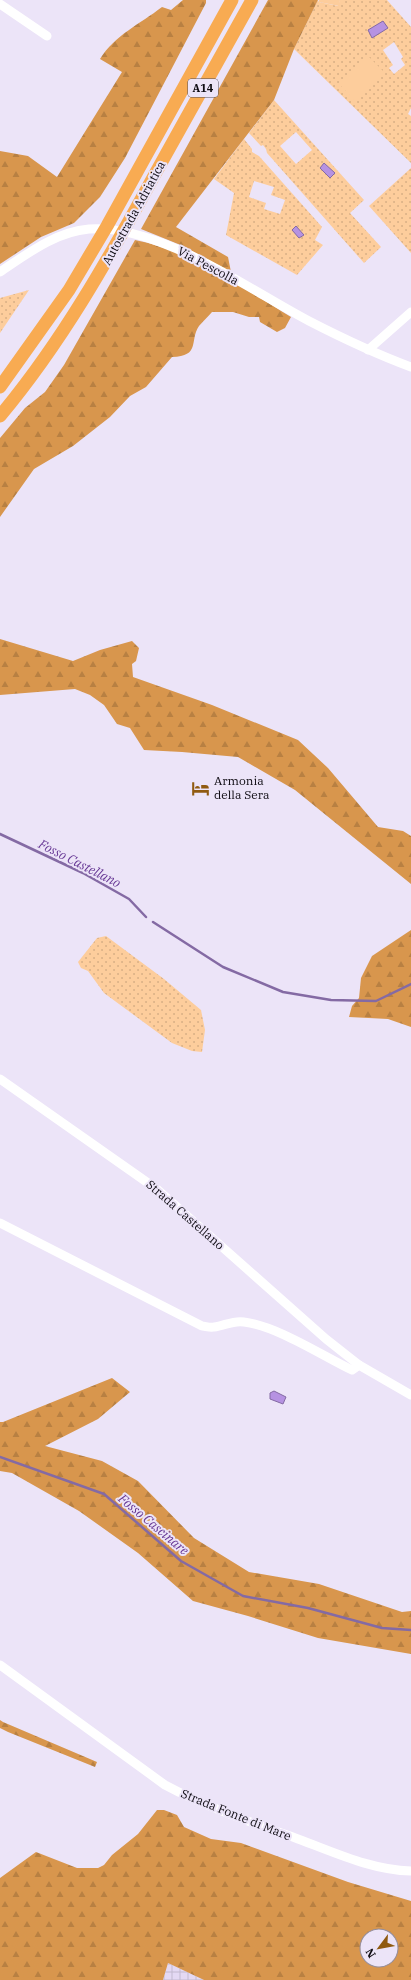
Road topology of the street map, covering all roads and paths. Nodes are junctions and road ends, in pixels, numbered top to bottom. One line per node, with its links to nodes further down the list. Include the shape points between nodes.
1 (232, 0): 9 (highway, Autostrada Adriatica / A14, via 69,290)
2 (252, 0): 10 (highway, Autostrada Adriatica / A14, via 122,236 34,373)
3 (0, 4): 4 (street)
4 (47, 36)
5 (0, 272): 7 (street, Via Pescolla, via 48,242 68,233 90,229 138,235 181,250 309,321)
6 (411, 312): 7 (street)
7 (368, 350): 8 (street, Via Pescolla)
8 (411, 367)
9 (0, 387)
10 (0, 416)
11 (0, 1079): 13 (street, Strada Castellano, via 158,1190)
12 (0, 1223): 13 (street, Strada Castellano, via 202,1326 214,1327 232,1322 259,1325 352,1370)
13 (359, 1365): 14 (street, Strada Castellano)
14 (411, 1395)
15 (0, 1665): 16 (street, Strada Fonte di Mare, via 182,1795 365,1864 396,1871)
16 (411, 1871)

